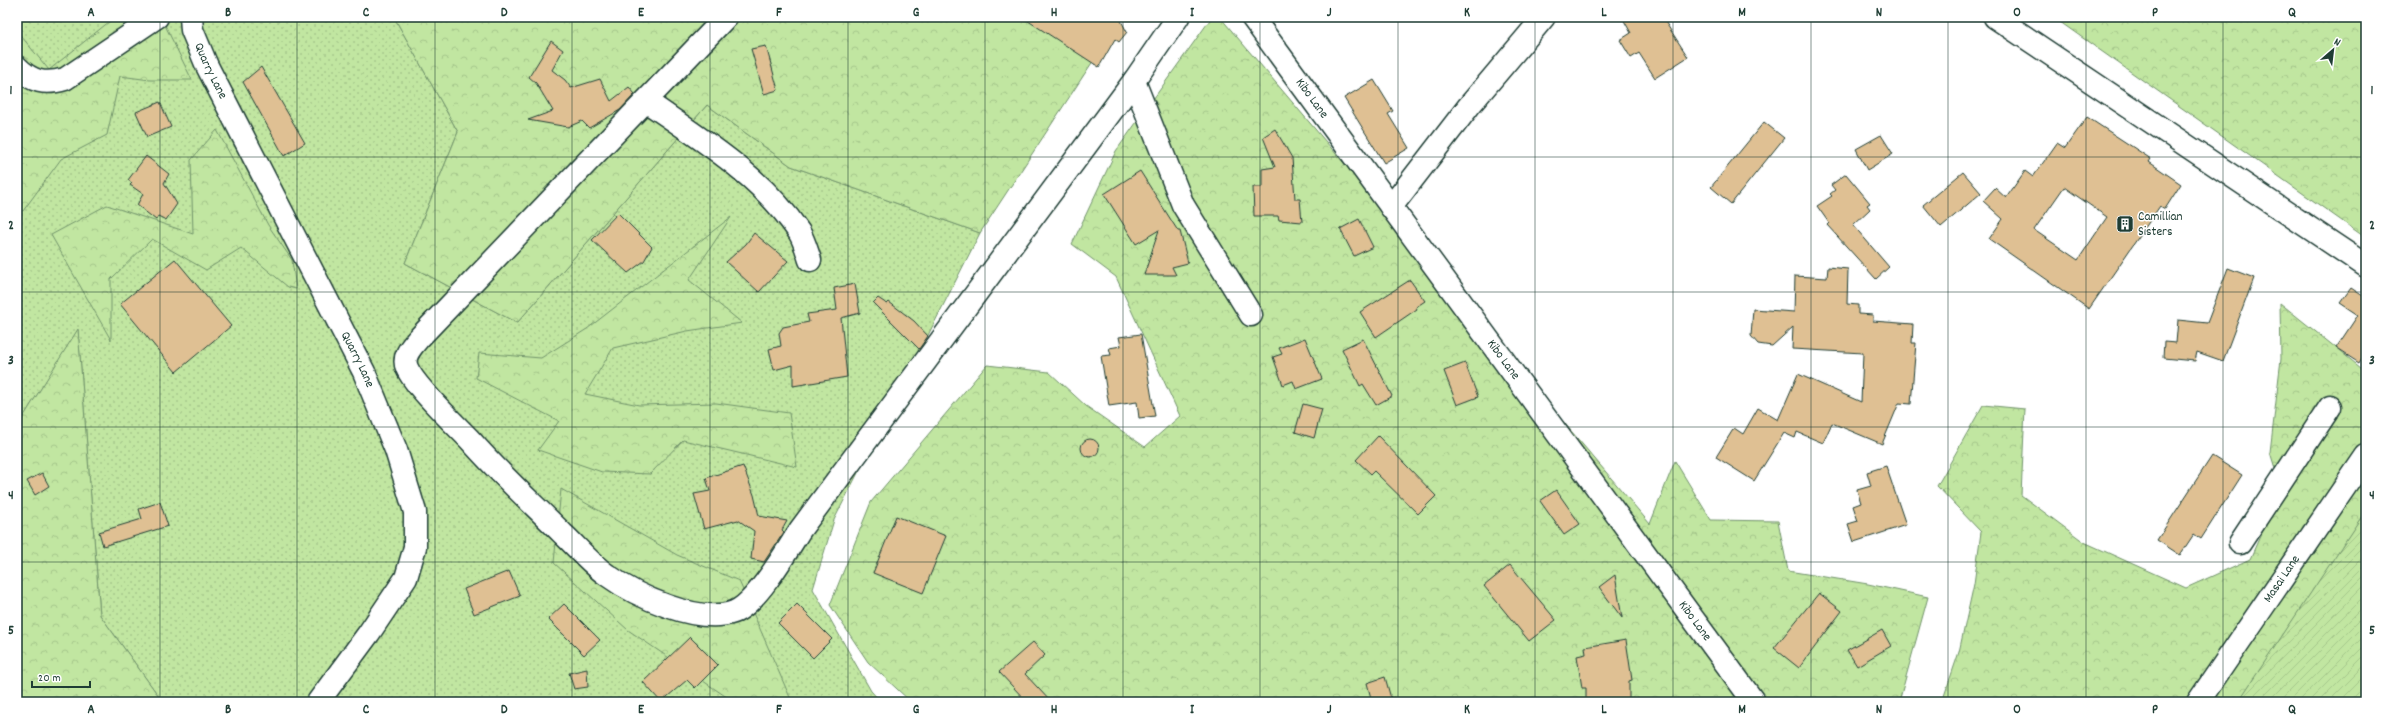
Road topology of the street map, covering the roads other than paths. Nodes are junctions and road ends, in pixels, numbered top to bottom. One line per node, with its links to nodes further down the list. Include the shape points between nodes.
1 (157, 17): 8 (street, via 65,79 51,84 36,80)
2 (191, 17): 18 (street, Quarry Lane, via 192,30 207,66 364,372 396,450 415,512 415,547 406,578)
3 (726, 17): 10 (street)
4 (1178, 17): 9 (street)
5 (1252, 17): 11 (street, Kibo Lane)
6 (1544, 17): 11 (street, via 1469,106)
7 (1995, 17): 13 (street)
8 (17, 67)
9 (1134, 81): 10 (street, via 800,530 774,571 750,600 735,612 709,615 677,609 639,595 606,575 495,468 407,368 407,353 418,339); 14 (street, via 1183,205)
10 (646, 101): 12 (street, via 766,190 799,233)
11 (1391, 207): 19 (street, Kibo Lane)
12 (810, 260)
13 (2366, 266)
14 (1252, 315)
15 (2330, 407): 17 (street)
16 (2366, 456): 20 (street, Masai Lane)
17 (2240, 543)
18 (318, 702)
19 (1754, 702)
20 (2198, 702)

